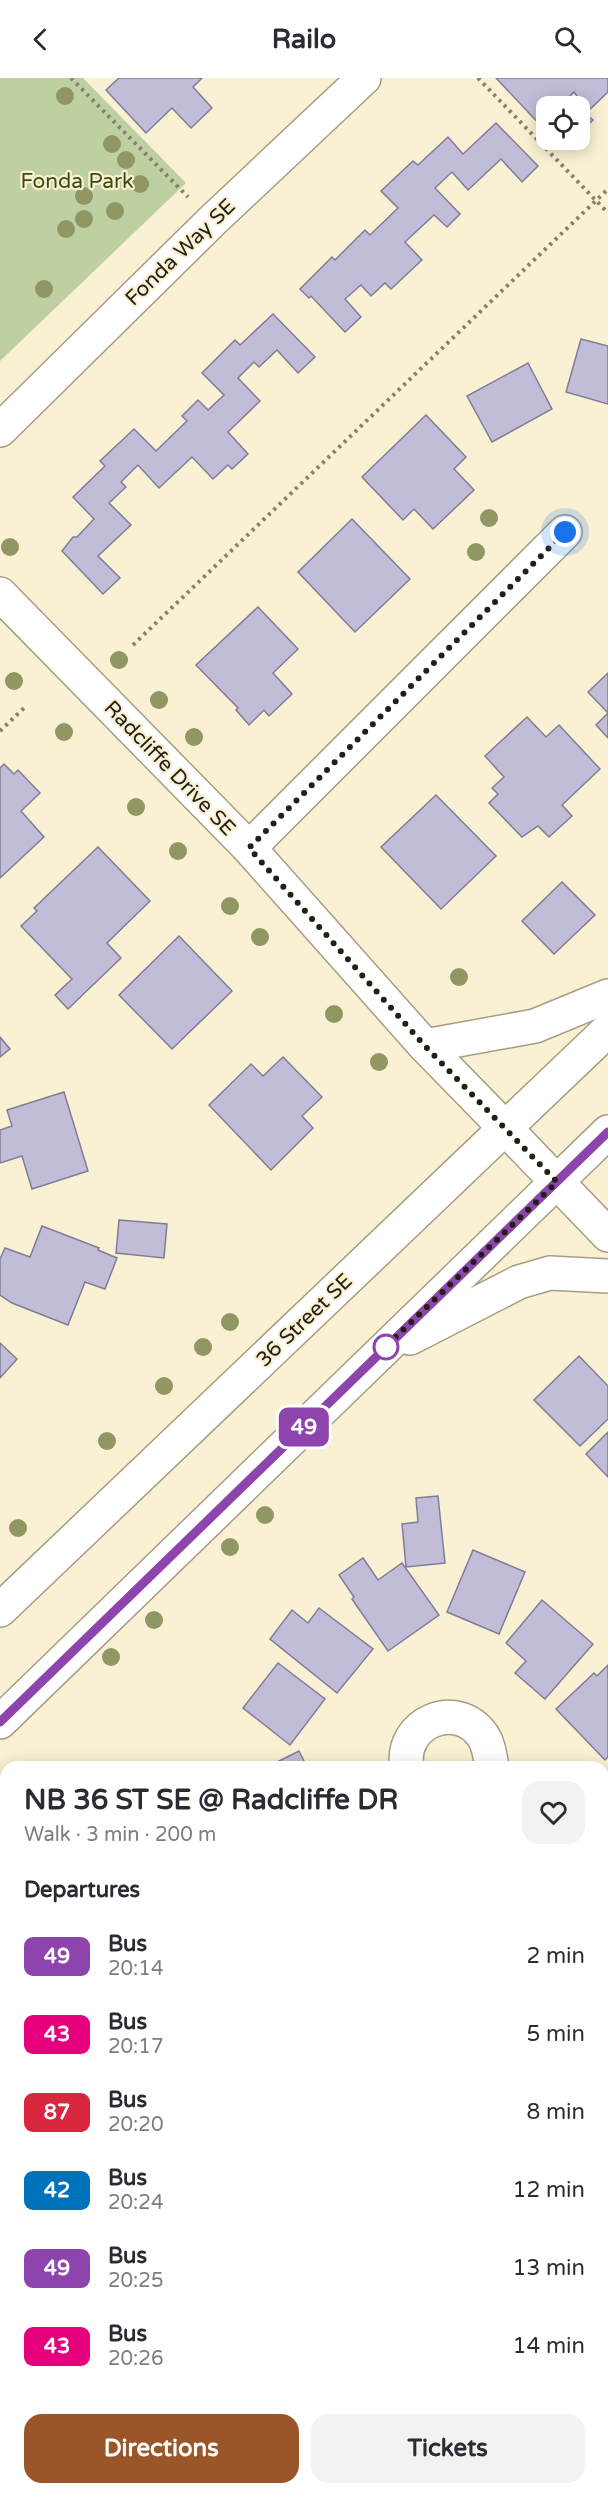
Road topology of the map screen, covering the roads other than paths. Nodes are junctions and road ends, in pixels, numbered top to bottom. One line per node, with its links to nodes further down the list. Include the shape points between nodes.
1 (364, 78): 2 (main road, Fonda Way SE)
2 (0, 430)
3 (565, 532): 5 (main road)
4 (0, 594): 5 (main road, Radcliffe Drive SE)
5 (249, 848): 8 (main road, Radcliffe Drive SE)
6 (608, 996): 8 (main road, via 535,1026)
7 (608, 1030): 9 (main road, 36 Street SE)
8 (425, 1046): 9 (main road, Radcliffe Drive SE)
9 (506, 1128): 11 (main road, Radcliffe Drive SE); 15 (main road, 36 Street SE)
10 (608, 1132): 11 (main road)
11 (557, 1182): 12 (main road, Radcliffe Drive SE); 14 (main road)
12 (608, 1234)
13 (608, 1276): 14 (main road, via 550,1273 519,1282)
14 (379, 1353): 16 (main road)
15 (0, 1610)
16 (0, 1722)
17 (407, 1761): 18 (main road, via 408,1745 414,1733 424,1724 450,1716 475,1727)
18 (490, 1761)

